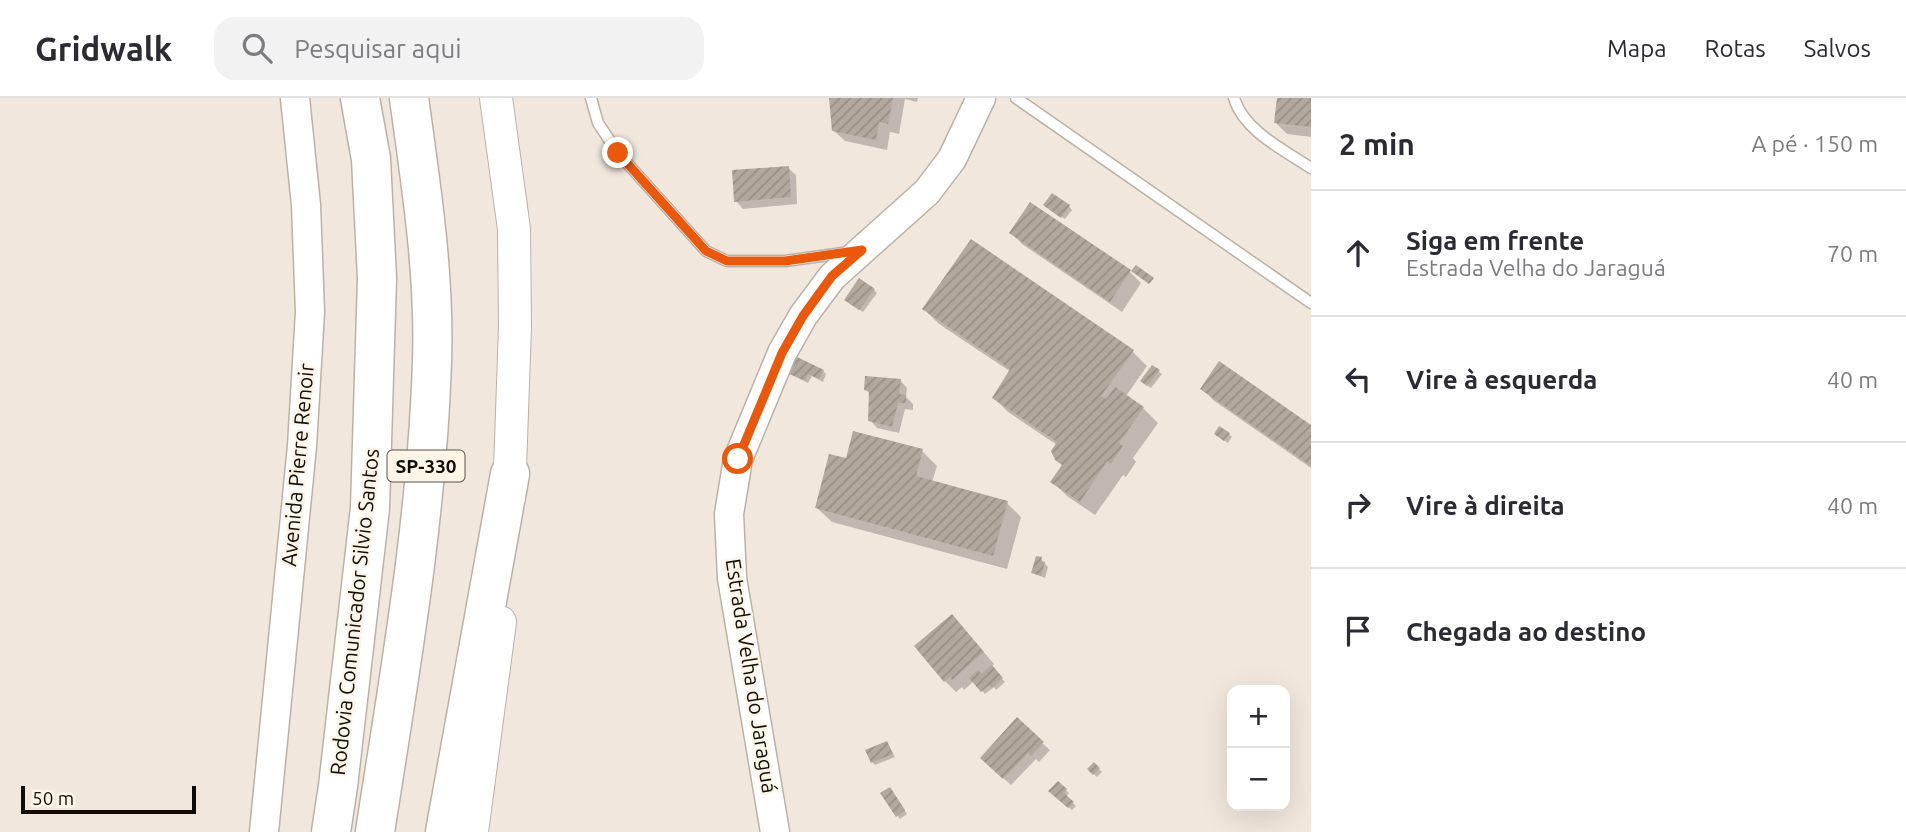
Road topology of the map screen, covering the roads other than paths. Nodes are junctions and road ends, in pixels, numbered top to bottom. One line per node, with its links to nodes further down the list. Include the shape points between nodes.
1 (295, 98): 13 (street, Avenida Pierre Renoir, via 310,312 302,446)
2 (360, 98): 14 (highway, Rodovia Comunicador Silvio Santos / SP-330, via 371,159 377,278 370,508)
3 (409, 98): 15 (highway, SP-330, via 429,237 432,360 426,461)
4 (496, 98): 12 (main road, via 514,229)
5 (591, 98): 10 (lane, via 598,123 618,153 706,251 727,261 785,261)
6 (981, 98): 10 (street, Estrada Velha do Jaraguá, via 952,159 927,192)
7 (1016, 98): 11 (lane)
8 (1234, 98): 9 (lane, via 1237,109 1255,130)
9 (1311, 168)
10 (862, 250): 18 (street, Estrada Velha do Jaraguá, via 832,276 782,353 738,459 729,514 732,578)
11 (1311, 303)
12 (510, 474): 16 (highway); 17 (main road, via 499,632)
13 (264, 832)
14 (331, 832)
15 (375, 832)
16 (445, 832)
17 (472, 832)
18 (775, 832)

